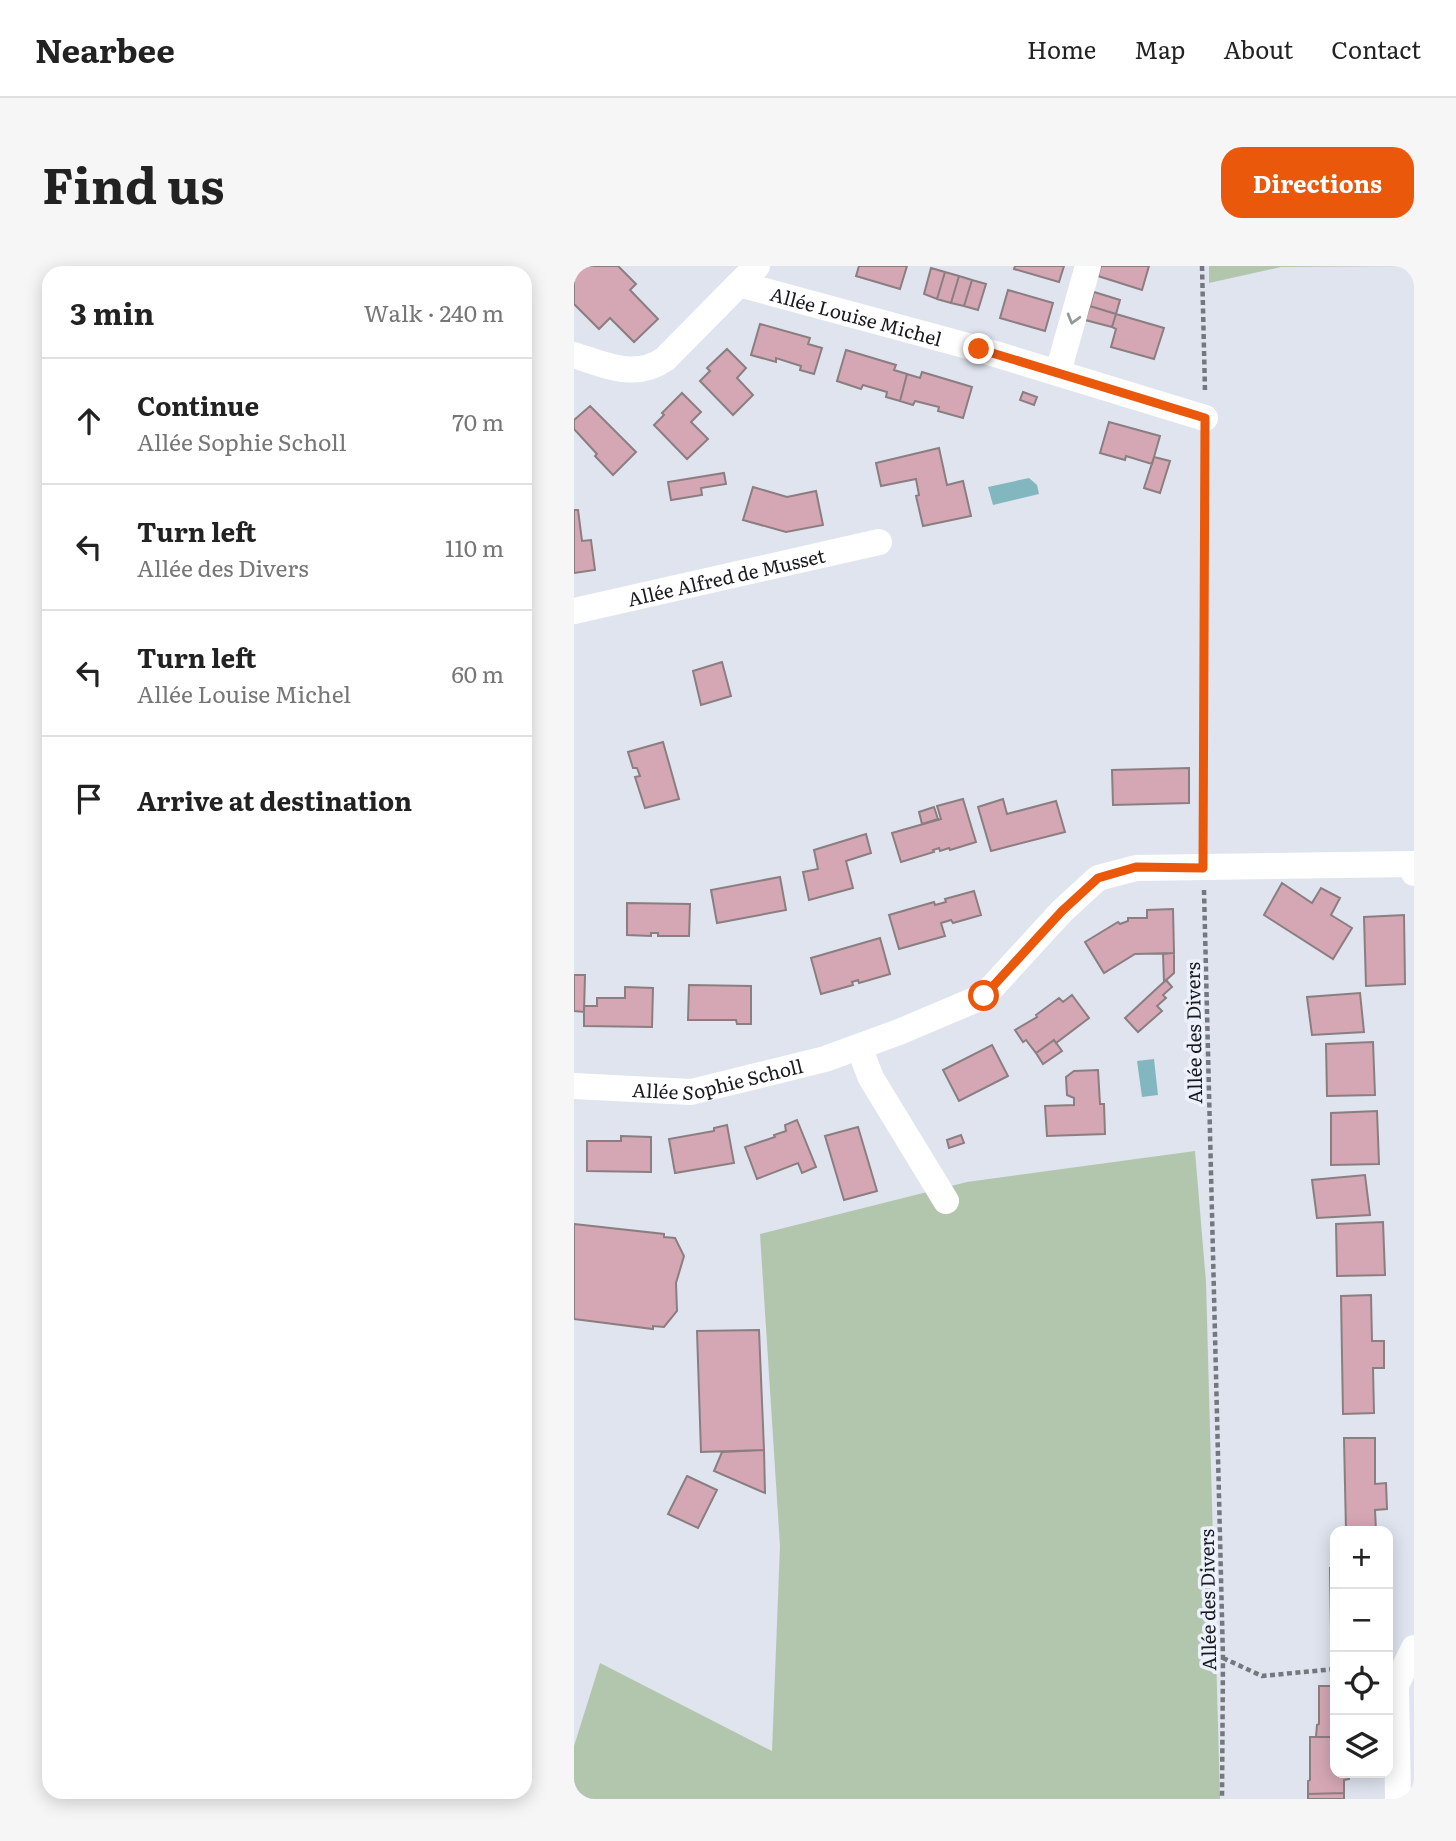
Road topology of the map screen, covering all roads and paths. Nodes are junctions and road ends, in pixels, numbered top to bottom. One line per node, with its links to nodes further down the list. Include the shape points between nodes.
1 (1088, 266): 5 (street, one-way to 5)
2 (1202, 266): 6 (path, Allée des Divers)
3 (748, 275): 4 (street, Allée Louise Michel, via 654,367 624,370); 5 (street, Allée Louise Michel)
4 (574, 355)
5 (1058, 372): 6 (street, Allée Louise Michel)
6 (1205, 418): 9 (path, Allée des Divers)
7 (879, 542): 8 (street, Allée Alfred de Musset)
8 (574, 611)
9 (1203, 868): 10 (street, Allée Sophie Scholl, via 1413,864); 11 (street, Allée Sophie Scholl, via 1136,867 1098,878 984,996); 15 (path, Allée des Divers)
10 (1414, 873)
11 (859, 1046): 12 (street, Allée Sophie Scholl, via 825,1059 691,1092); 13 (street, via 871,1078)
12 (574, 1086)
13 (946, 1201)
14 (1414, 1648): 18 (street, via 1396,1685)
15 (1223, 1658): 16 (path, via 1262,1676); 17 (path, Allée des Divers)
16 (1330, 1669)
17 (1222, 1799)
18 (1398, 1799)

